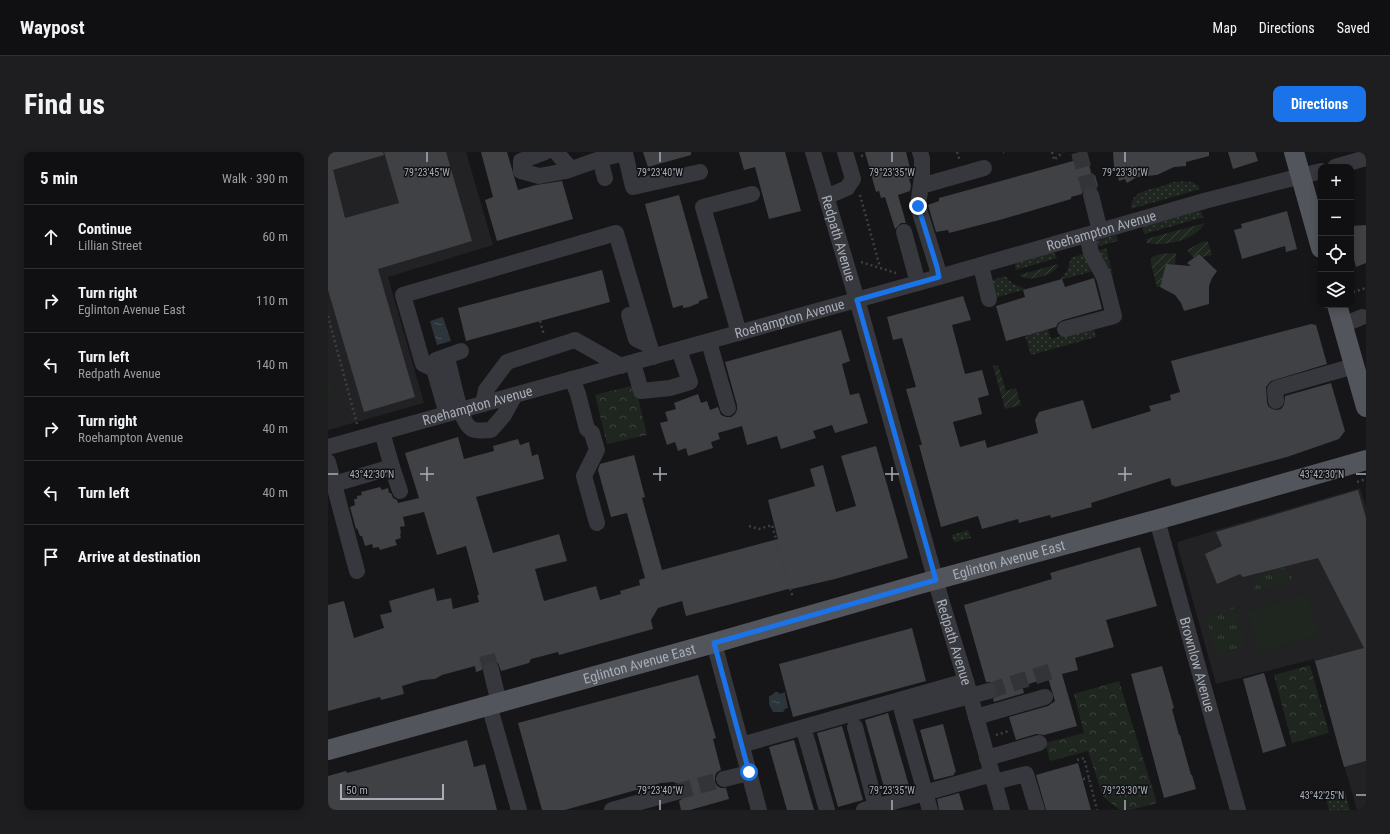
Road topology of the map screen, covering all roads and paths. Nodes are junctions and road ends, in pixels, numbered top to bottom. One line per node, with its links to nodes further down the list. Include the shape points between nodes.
1 (545, 152): 14 (street, via 521,161 517,171 539,176)
2 (556, 152): 14 (street)
3 (566, 152): 14 (street)
4 (813, 152): 23 (street, Redpath Avenue)
5 (845, 152): 23 (street, via 852,179 847,188)
6 (920, 152): 19 (street)
7 (1052, 152): 8 (path, via 1054,160)
8 (1064, 152)
9 (1294, 152): 17 (main road)
10 (600, 158): 14 (street); 15 (street, via 625,153 633,187); 18 (street)
11 (1366, 158): 12 (street)
12 (1345, 164)
13 (984, 168): 19 (street)
14 (571, 169)
15 (700, 172)
16 (1318, 172): 17 (street, Roehampton Avenue)
17 (1301, 176): 25 (street, Roehampton Avenue); 26 (main road)
18 (605, 178)
19 (920, 186): 31 (street, via 918,206)
20 (858, 188): 29 (path)
21 (752, 194): 43 (street, via 703,207)
22 (1091, 195): 25 (street)
23 (826, 197): 36 (street, Redpath Avenue)
24 (904, 232): 32 (street)
25 (1093, 233): 28 (street, Roehampton Avenue); 42 (street, via 1091,253 1104,277 1114,316)
26 (1318, 237)
27 (856, 260): 29 (path)
28 (981, 266): 31 (street, Roehampton Avenue); 35 (street)
29 (880, 268): 30 (path)
30 (898, 274)
31 (939, 277): 32 (street, Roehampton Avenue)
32 (918, 283): 36 (street, Roehampton Avenue)
33 (1366, 288): 34 (path)
34 (1354, 292)
35 (989, 299)
36 (857, 300): 43 (street, Roehampton Avenue); 71 (street, Redpath Avenue)
37 (1338, 308): 41 (main road)
38 (328, 316): 59 (path)
39 (629, 316): 47 (street, via 636,339)
40 (1362, 317): 41 (street)
41 (1343, 325): 51 (main road)
42 (1065, 329)
43 (739, 333): 44 (street, Roehampton Avenue)
44 (709, 342): 45 (street, Roehampton Avenue); 57 (street)
45 (679, 350): 47 (street, Roehampton Avenue); 50 (street, via 690,382 670,388 641,391)
46 (461, 351): 49 (street)
47 (651, 351): 49 (street, via 616,233 403,295); 50 (street, Roehampton Avenue)
48 (448, 362): 58 (street, via 458,397)
49 (423, 364): 58 (street, via 434,369)
50 (627, 364): 52 (street, Roehampton Avenue); 55 (street, via 575,340 507,362 486,390)
51 (1360, 377): 54 (street, via 1277,388 1274,392); 56 (main road)
52 (572, 379): 53 (street, Roehampton Avenue); 68 (street, via 596,450 584,476)
53 (515, 395): 55 (street, Roehampton Avenue); 58 (street, via 491,430 472,430)
54 (1276, 401)
55 (484, 404): 58 (street, Roehampton Avenue)
56 (1366, 407)
57 (728, 408)
58 (453, 412): 60 (street, Roehampton Avenue)
59 (359, 428)
60 (382, 432): 61 (street, Roehampton Avenue); 64 (street)
61 (328, 447)
62 (1366, 460): 67 (main road, Eglinton Avenue East)
63 (328, 462): 65 (street)
64 (392, 467): 65 (street); 66 (street)
65 (334, 484): 70 (street)
66 (400, 491)
67 (1157, 520): 71 (main road, Eglinton Avenue East); 106 (street, Brownlow Avenue)
68 (597, 523)
69 (749, 526): 72 (path, via 759,529 772,525)
70 (357, 572)
71 (936, 580): 73 (main road, Eglinton Avenue East); 75 (street, Redpath Avenue)
72 (793, 598)
73 (714, 643): 78 (main road, Eglinton Avenue East); 86 (street)
74 (491, 670): 78 (street)
75 (966, 681): 79 (street, Redpath Avenue); 86 (street)
76 (989, 691): 79 (street)
77 (1045, 697): 79 (street)
78 (494, 704): 87 (main road, Eglinton Avenue East); 98 (street)
79 (973, 706): 80 (street); 88 (street, Redpath Avenue); 96 (street, via 904,712)
80 (924, 719)
81 (855, 727): 97 (street)
82 (1009, 731): 84 (path)
83 (806, 737): 101 (street)
84 (990, 737)
85 (1039, 743): 88 (street)
86 (741, 745): 90 (street)
87 (328, 750)
88 (987, 758): 91 (street, Redpath Avenue)
89 (1077, 760): 92 (path, via 1084,758)
90 (749, 772): 93 (street); 100 (street)
91 (993, 778): 96 (street); 103 (street, Redpath Avenue); 104 (street, via 1026,774)
92 (1089, 778): 94 (path); 105 (path)
93 (724, 779)
94 (1083, 779)
95 (676, 792): 99 (street)
96 (925, 793): 97 (street); 102 (street)
97 (872, 809)
98 (520, 810)
99 (612, 810)
100 (759, 810)
101 (826, 810)
102 (930, 810)
103 (1002, 810)
104 (1037, 810)
105 (1097, 810)
106 (1238, 810)

